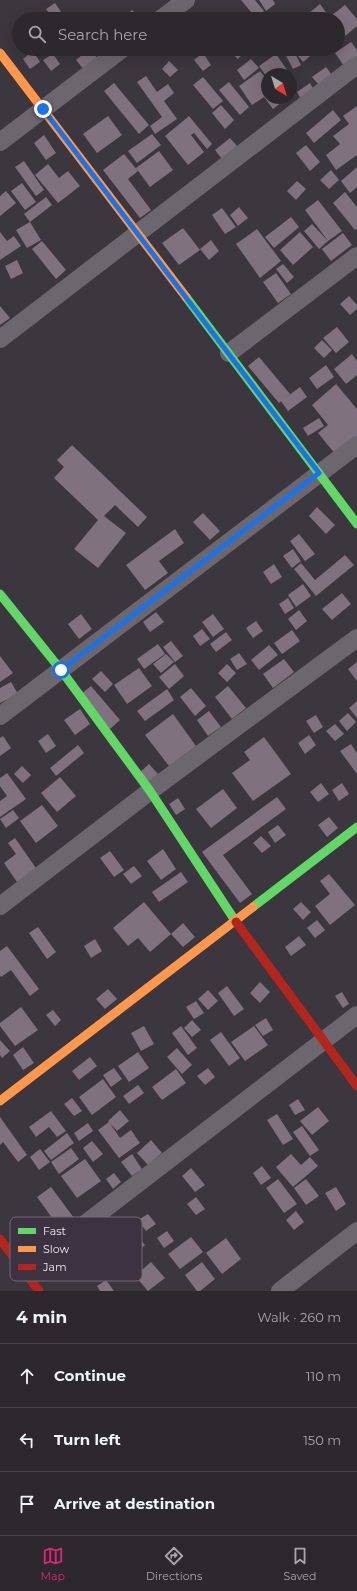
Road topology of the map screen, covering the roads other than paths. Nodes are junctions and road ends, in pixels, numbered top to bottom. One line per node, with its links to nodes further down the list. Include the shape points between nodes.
1 (186, 0): 2 (street)
2 (170, 12)
3 (0, 53): 6 (street)
4 (113, 56): 6 (street)
5 (357, 65): 8 (street)
6 (43, 109): 7 (street); 8 (street)
7 (0, 142)
8 (137, 234): 10 (street); 11 (street)
9 (357, 256): 11 (street)
10 (0, 339)
11 (229, 353): 13 (street)
12 (357, 446): 13 (street)
13 (319, 473): 14 (street); 17 (street)
14 (357, 524)
15 (0, 594): 17 (street)
16 (357, 638): 19 (street)
17 (61, 670): 18 (street); 19 (street)
18 (0, 716)
19 (150, 791): 21 (street); 22 (street)
20 (357, 827): 22 (street)
21 (0, 906)
22 (235, 920): 24 (street); 26 (street)
23 (357, 1015): 24 (street)
24 (324, 1041): 25 (street); 27 (street)
25 (357, 1086)
26 (0, 1101)
27 (93, 1217)
28 (357, 1231): 31 (street)
29 (0, 1239): 30 (street)
30 (10, 1252)
31 (280, 1291)

